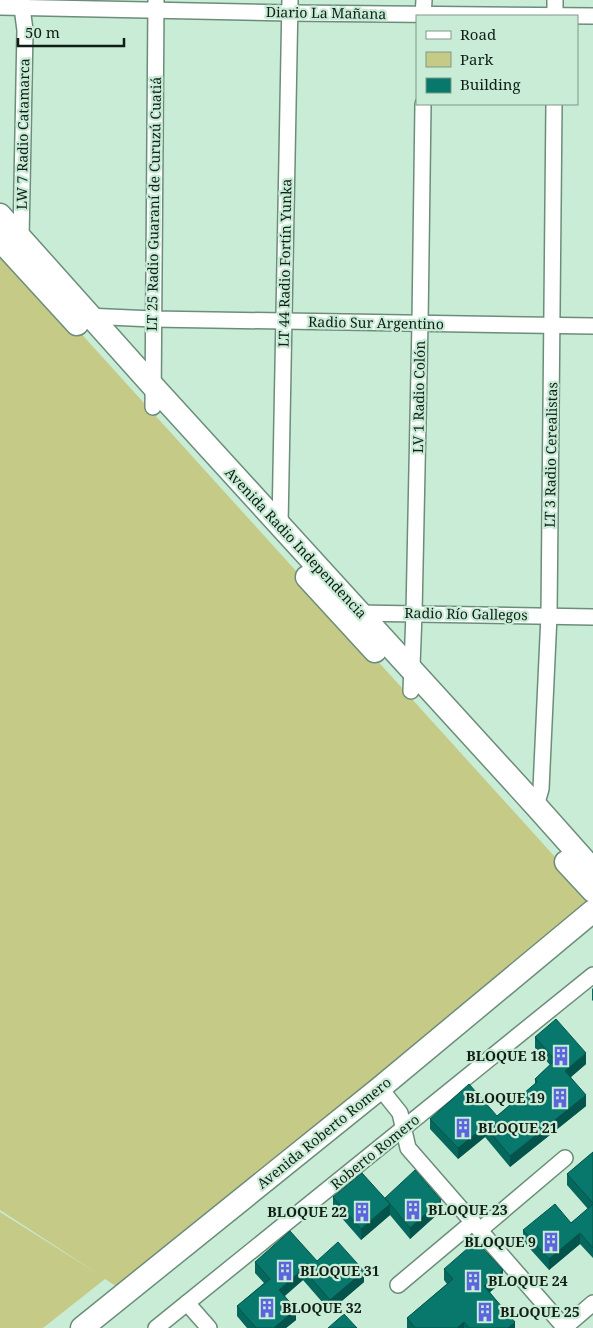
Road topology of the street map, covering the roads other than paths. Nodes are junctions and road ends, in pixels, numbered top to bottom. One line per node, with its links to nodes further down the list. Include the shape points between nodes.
1 (556, 0): 8 (street)
2 (22, 3): 3 (street, Diario La Mañana); 4 (street, Diario La Mañana); 14 (street, LW 7 Radio Catamarca, via 25,30)
3 (156, 5): 5 (street, Diario La Mañana); 16 (street, LT 25 Radio Guaraní de Curuzú Cuatiá)
4 (0, 6)
5 (290, 7): 6 (street, Diario La Mañana); 17 (street, LT 44 Radio Fortín Yunka)
6 (424, 10): 7 (street, Diario La Mañana)
7 (533, 15)
8 (555, 15)
9 (578, 16): 10 (street, Diario La Mañana)
10 (593, 16)
11 (422, 105): 18 (street, LV 1 Radio Colón)
12 (554, 105): 19 (street, LT 3 Radio Cerealistas)
13 (0, 215): 14 (main road, Avenida Radio Independencia)
14 (11, 239): 15 (main road, Avenida Radio Independencia)
15 (80, 316): 16 (street, Radio Sur Argentino); 21 (main road, Avenida Radio Independencia)
16 (153, 319): 17 (street, Radio Sur Argentino); 21 (street, LT 25 Radio Guaraní de Curuzú Cuatiá)
17 (284, 321): 18 (street, Radio Sur Argentino); 22 (street, LT 44 Radio Fortín Yunka)
18 (420, 324): 19 (street, Radio Sur Argentino); 24 (street, LV 1 Radio Colón)
19 (552, 326): 20 (street, Radio Sur Argentino); 25 (street, LT 3 Radio Cerealistas)
20 (593, 326)
21 (152, 396): 22 (main road, Avenida Radio Independencia); 23 (main road, Avenida Radio Independencia)
22 (280, 525): 23 (main road, Avenida Radio Independencia)
23 (350, 613): 24 (street, Radio Río Gallegos); 27 (main road, Avenida Radio Independencia)
24 (414, 614): 25 (street, Radio Río Gallegos); 27 (street, LV 1 Radio Colón)
25 (549, 615): 26 (street, Radio Río Gallegos); 28 (street, LT 3 Radio Cerealistas, via 541,789)
26 (593, 616)
27 (412, 681): 28 (main road, Avenida Radio Independencia); 30 (main road, Avenida Radio Independencia)
28 (536, 806): 29 (main road, Avenida Radio Independencia)
29 (593, 870)
30 (593, 891)
31 (593, 912): 33 (main road, Avenida Roberto Romero)
32 (593, 920): 33 (main road, Avenida Roberto Romero)
33 (563, 936): 35 (main road, Avenida Roberto Romero)
34 (593, 975): 36 (street, Roberto Romero)
35 (380, 1088): 36 (street, via 400,1113); 42 (main road, Avenida Roberto Romero)
36 (403, 1128): 38 (street, via 408,1148); 40 (street, Roberto Romero)
37 (565, 1158): 38 (street)
38 (476, 1226): 39 (street); 45 (street)
39 (398, 1285)
40 (187, 1303): 43 (street, Roberto Romero); 44 (street)
41 (593, 1303): 45 (street)
42 (82, 1328)
43 (156, 1328)
44 (209, 1328)
45 (565, 1328)

